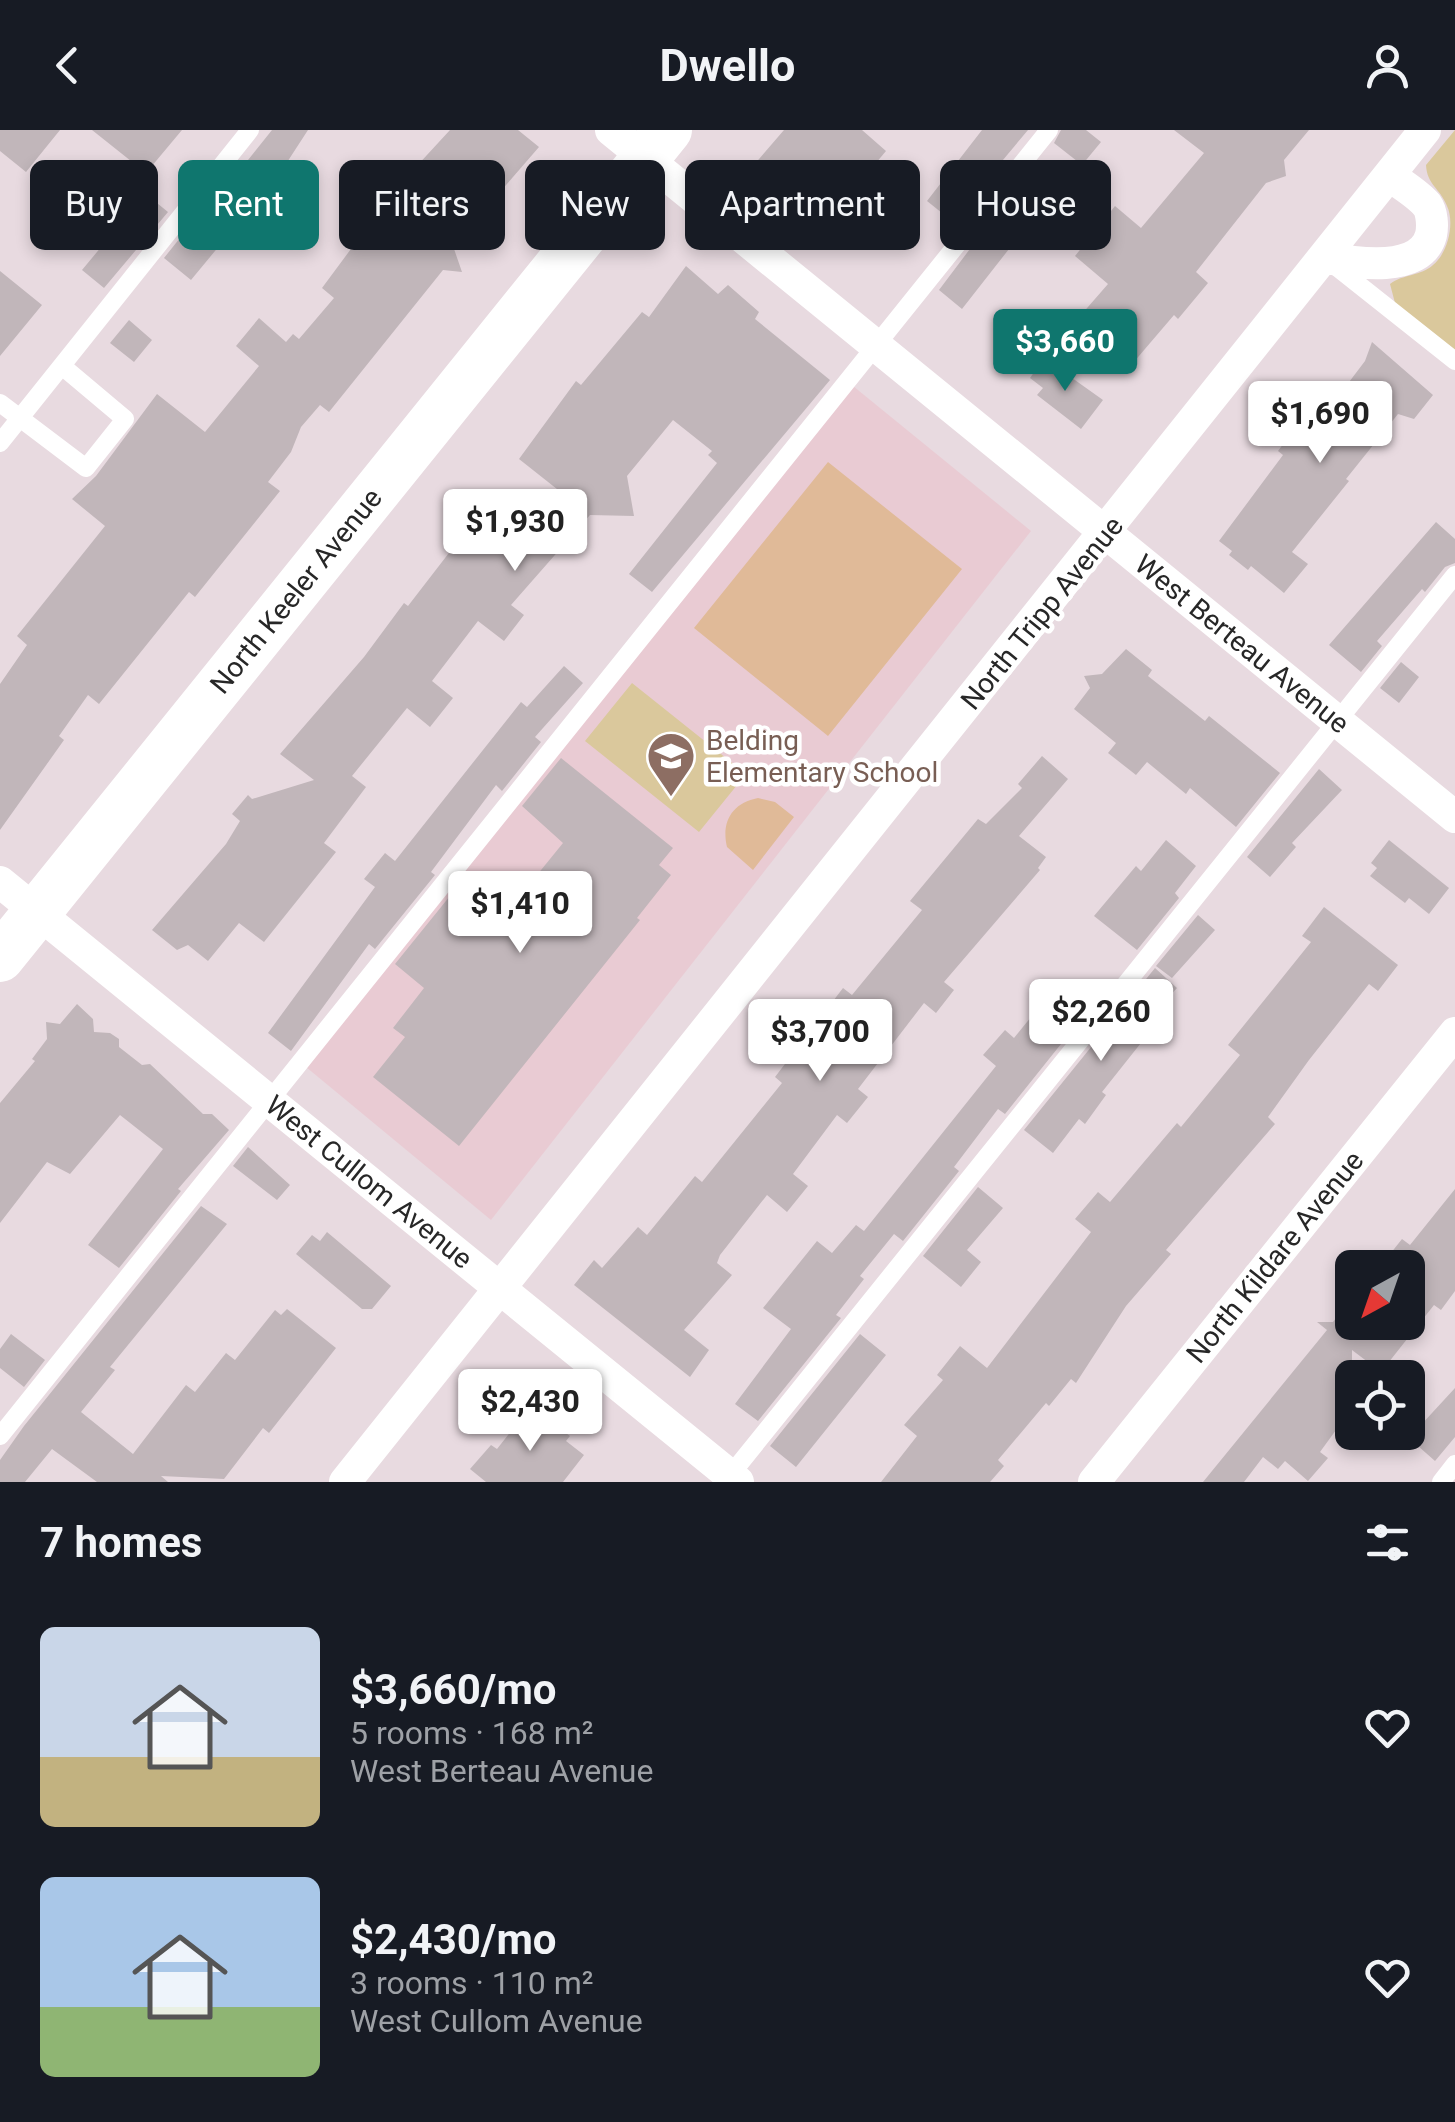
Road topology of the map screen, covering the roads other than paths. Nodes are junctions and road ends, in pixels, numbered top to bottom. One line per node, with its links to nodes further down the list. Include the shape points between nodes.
1 (250, 130): 9 (lane)
2 (1049, 130): 7 (lane)
3 (1426, 130): 5 (street, North Tripp Avenue)
4 (642, 139): 7 (street, West Berteau Avenue); 18 (street, North Keeler Avenue)
5 (1390, 176): 6 (street, North Tripp Avenue); 6 (street, via 1428,206 1429,242 1414,257 1368,264)
6 (1326, 258): 8 (lane); 13 (street, North Tripp Avenue)
7 (874, 345): 13 (street, West Berteau Avenue); 21 (lane)
8 (1455, 361)
9 (62, 366): 11 (lane); 11 (lane, via 125,418 86,468)
10 (0, 403): 11 (lane)
11 (20, 418): 12 (lane)
12 (0, 443)
13 (1106, 533): 15 (street, West Berteau Avenue); 22 (street, North Tripp Avenue)
14 (1455, 575): 15 (lane)
15 (1337, 721): 16 (street, West Berteau Avenue); 25 (lane)
16 (1455, 818)
17 (0, 882): 18 (street, West Cullom Avenue)
18 (37, 913): 19 (street, North Keeler Avenue); 21 (street, West Cullom Avenue)
19 (0, 958)
20 (1455, 1033): 27 (street, North Kildare Avenue)
21 (268, 1100): 22 (street, West Cullom Avenue); 23 (lane)
22 (499, 1288): 25 (street, West Cullom Avenue); 26 (street, North Tripp Avenue)
23 (0, 1436)
24 (1455, 1464): 28 (lane)
25 (731, 1480)
26 (345, 1482)
27 (1094, 1482)
28 (1441, 1482)

